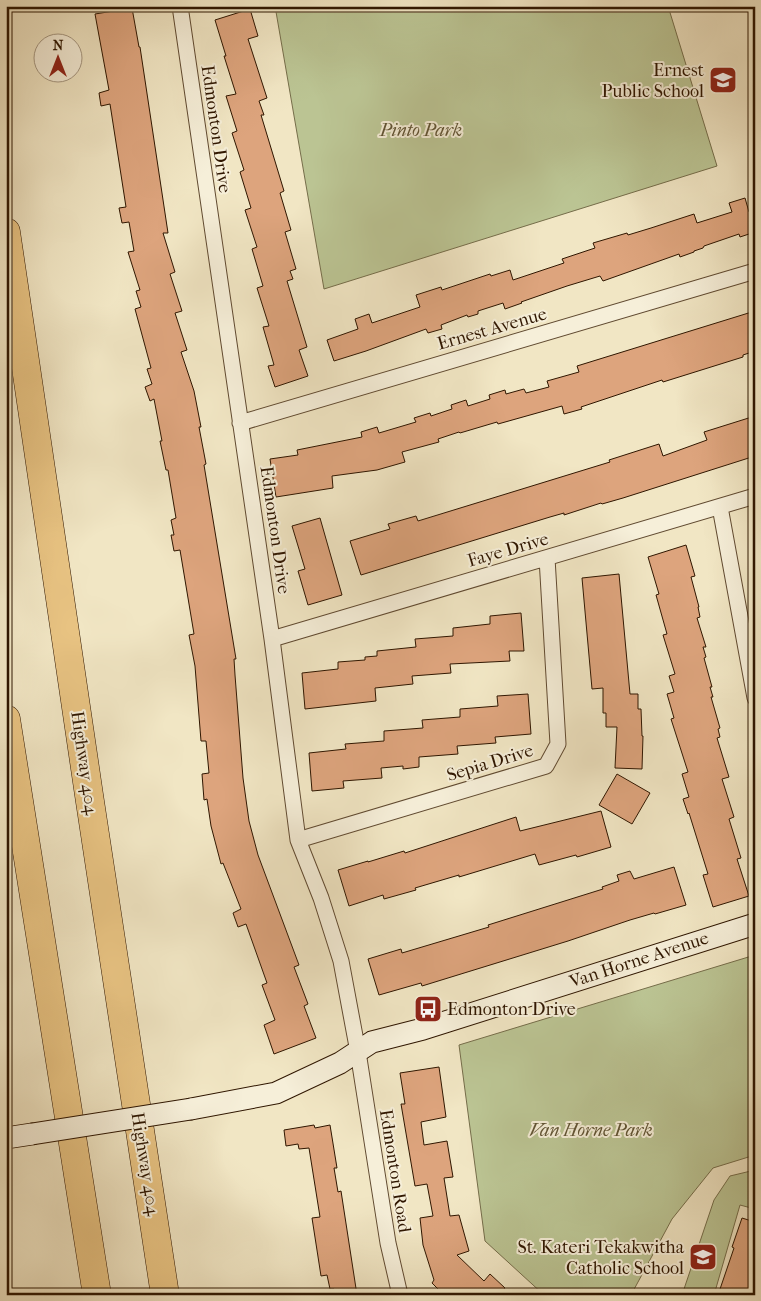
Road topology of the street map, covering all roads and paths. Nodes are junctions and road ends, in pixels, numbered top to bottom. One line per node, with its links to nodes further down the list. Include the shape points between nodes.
1 (180, 6): 4 (street, Edmonton Drive)
2 (6, 232): 16 (highway, Highway 404)
3 (755, 271): 4 (street, Ernest Avenue)
4 (240, 423): 8 (street, Edmonton Drive)
5 (755, 496): 6 (street, Faye Drive)
6 (720, 507): 7 (street, Faye Drive); 9 (street)
7 (547, 558): 8 (street, Faye Drive); 11 (street, Sepia Drive, via 558,744 546,766)
8 (272, 639): 11 (street, Edmonton Drive)
9 (755, 698)
10 (6, 719): 15 (highway)
11 (298, 840): 13 (street, Edmonton Drive, via 341,961)
12 (755, 924): 13 (street, Van Horne Avenue, via 424,1029 372,1042)
13 (358, 1052): 14 (street, Van Horne Avenue, bridge, via 276,1093); 17 (street, Edmonton Road, via 388,1243)
14 (6, 1138)
15 (96, 1295)
16 (165, 1295)
17 (400, 1295)

